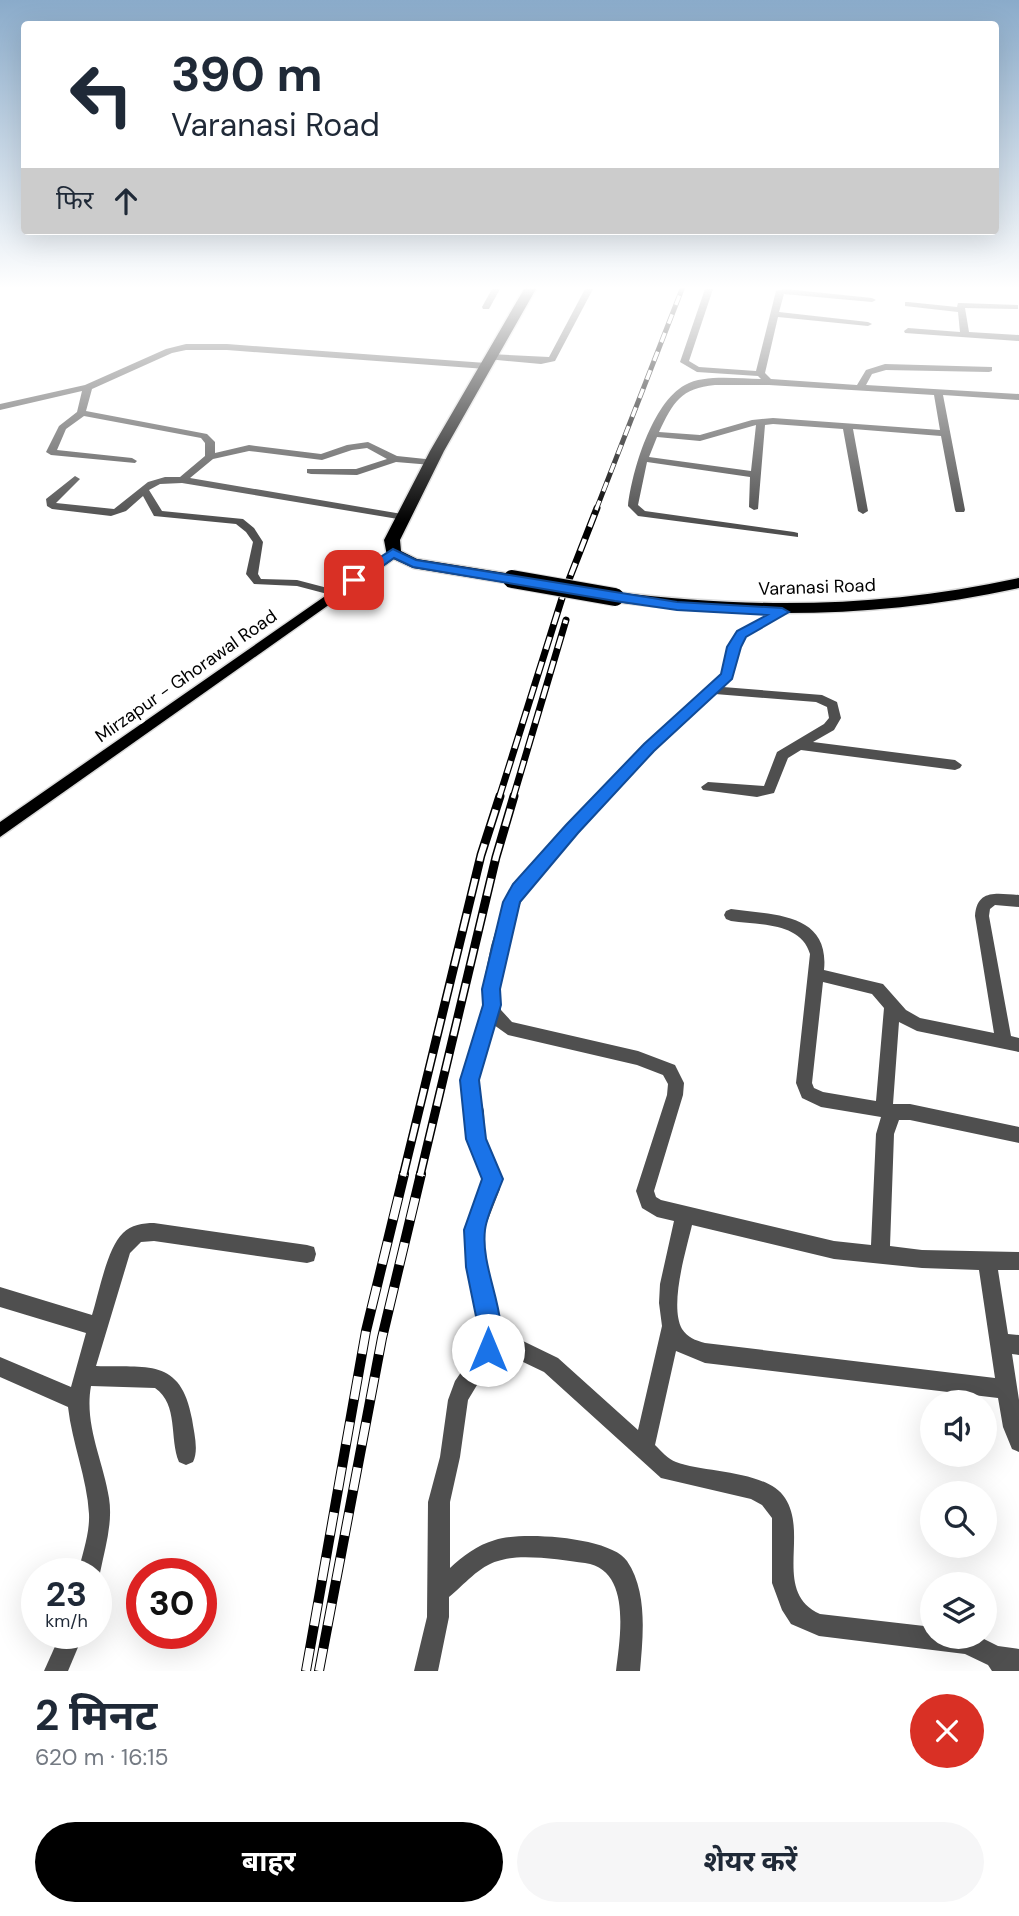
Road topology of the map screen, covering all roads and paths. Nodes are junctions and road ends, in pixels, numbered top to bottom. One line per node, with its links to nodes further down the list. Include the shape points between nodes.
1 (133, 367): 11 (street)
2 (485, 367): 24 (highway)
3 (693, 367): 8 (street)
4 (762, 367): 8 (street)
5 (882, 367): 10 (street, via 869,372)
6 (918, 367): 7 (street)
7 (989, 369)
8 (760, 374): 9 (street)
9 (769, 382): 10 (street); 19 (street, via 688,387 667,407)
10 (861, 386): 12 (street)
11 (88, 387): 14 (street); 15 (street)
12 (938, 391): 13 (street); 18 (street)
13 (1019, 397)
14 (0, 407)
15 (82, 413): 20 (street, via 204,436 210,442); 23 (street, via 62,428 51,452)
16 (761, 422): 17 (street); 19 (street, via 699,438); 26 (street)
17 (847, 425): 18 (street); 32 (street)
18 (946, 433): 31 (street)
19 (653, 434): 22 (street)
20 (210, 457): 21 (street, via 256,448 322,457 368,444); 28 (street)
21 (395, 459): 24 (street); 25 (street, via 363,471)
22 (645, 459): 26 (street); 34 (street, via 633,498 636,510)
23 (132, 461)
24 (432, 462): 33 (highway)
25 (311, 471)
26 (755, 475): 30 (street)
27 (75, 478): 29 (street, via 50,501 52,506 120,512)
28 (182, 480): 29 (street, via 154,483); 33 (street)
29 (144, 489): 37 (street, via 158,514 244,524 258,542 252,574 258,582 297,583)
30 (754, 507)
31 (960, 510)
32 (863, 511)
33 (404, 517): 35 (highway, via 392,540)
34 (794, 536)
35 (393, 553): 37 (main road, Mirzapur - Ghorawal Road); 38 (highway, Varanasi Road, bridge, via 413,563 615,597)
36 (1019, 583): 38 (highway, Varanasi Road, via 925,602)
37 (335, 593): 43 (main road, Mirzapur - Ghorawal Road)
38 (782, 612): 39 (street, via 741,634 730,672)
39 (713, 690): 40 (street, via 818,698 833,705 833,722); 47 (street, via 649,748 519,888 502,932)
40 (799, 745): 41 (street); 42 (street, via 778,761 764,792)
41 (955, 765)
42 (708, 787)
43 (0, 831)
44 (1019, 901): 49 (street, via 992,899 983,906 982,916)
45 (731, 915): 46 (street, via 808,932 817,941)
46 (816, 974): 48 (street, via 877,989); 50 (street, via 804,1083 808,1093)
47 (492, 1005): 52 (street, via 508,1028 638,1058 669,1070 676,1083 675,1095 645,1191 648,1202 657,1208); 60 (street, via 470,1080 476,1139 492,1179 475,1230 474,1249)
48 (892, 1005): 49 (street, via 917,1024); 50 (street)
49 (1011, 1043)
50 (889, 1111): 51 (street); 54 (street)
51 (1019, 1135)
52 (685, 1215): 54 (street, via 834,1250); 59 (street, via 667,1303)
53 (307, 1254): 58 (street, via 139,1232 122,1249)
54 (880, 1255): 55 (street)
55 (987, 1259): 56 (street); 61 (street)
56 (1019, 1261)
57 (0, 1297): 58 (street)
58 (99, 1326): 64 (street)
59 (671, 1328): 65 (street, via 685,1346 705,1353); 68 (street)
60 (491, 1336): 68 (street, via 551,1365); 71 (street, via 488,1350 458,1400 439,1502)
61 (999, 1342): 62 (street); 65 (street)
62 (1019, 1345)
63 (0, 1367): 66 (street)
64 (83, 1376): 66 (street); 69 (street, via 166,1382 179,1409)
65 (1007, 1389): 67 (street)
66 (78, 1401): 70 (street, via 100,1518)
67 (1019, 1442)
68 (644, 1448): 73 (street, via 668,1471 753,1489 770,1497 783,1518 783,1583 799,1616 819,1625 967,1643)
69 (186, 1455)
70 (92, 1558)
71 (439, 1591): 75 (street, via 435,1638); 76 (street, via 498,1549 592,1553 608,1559 620,1570 626,1587)
72 (66, 1649): 74 (street)
73 (1007, 1663)
74 (56, 1671)
75 (426, 1671)
76 (628, 1671)

